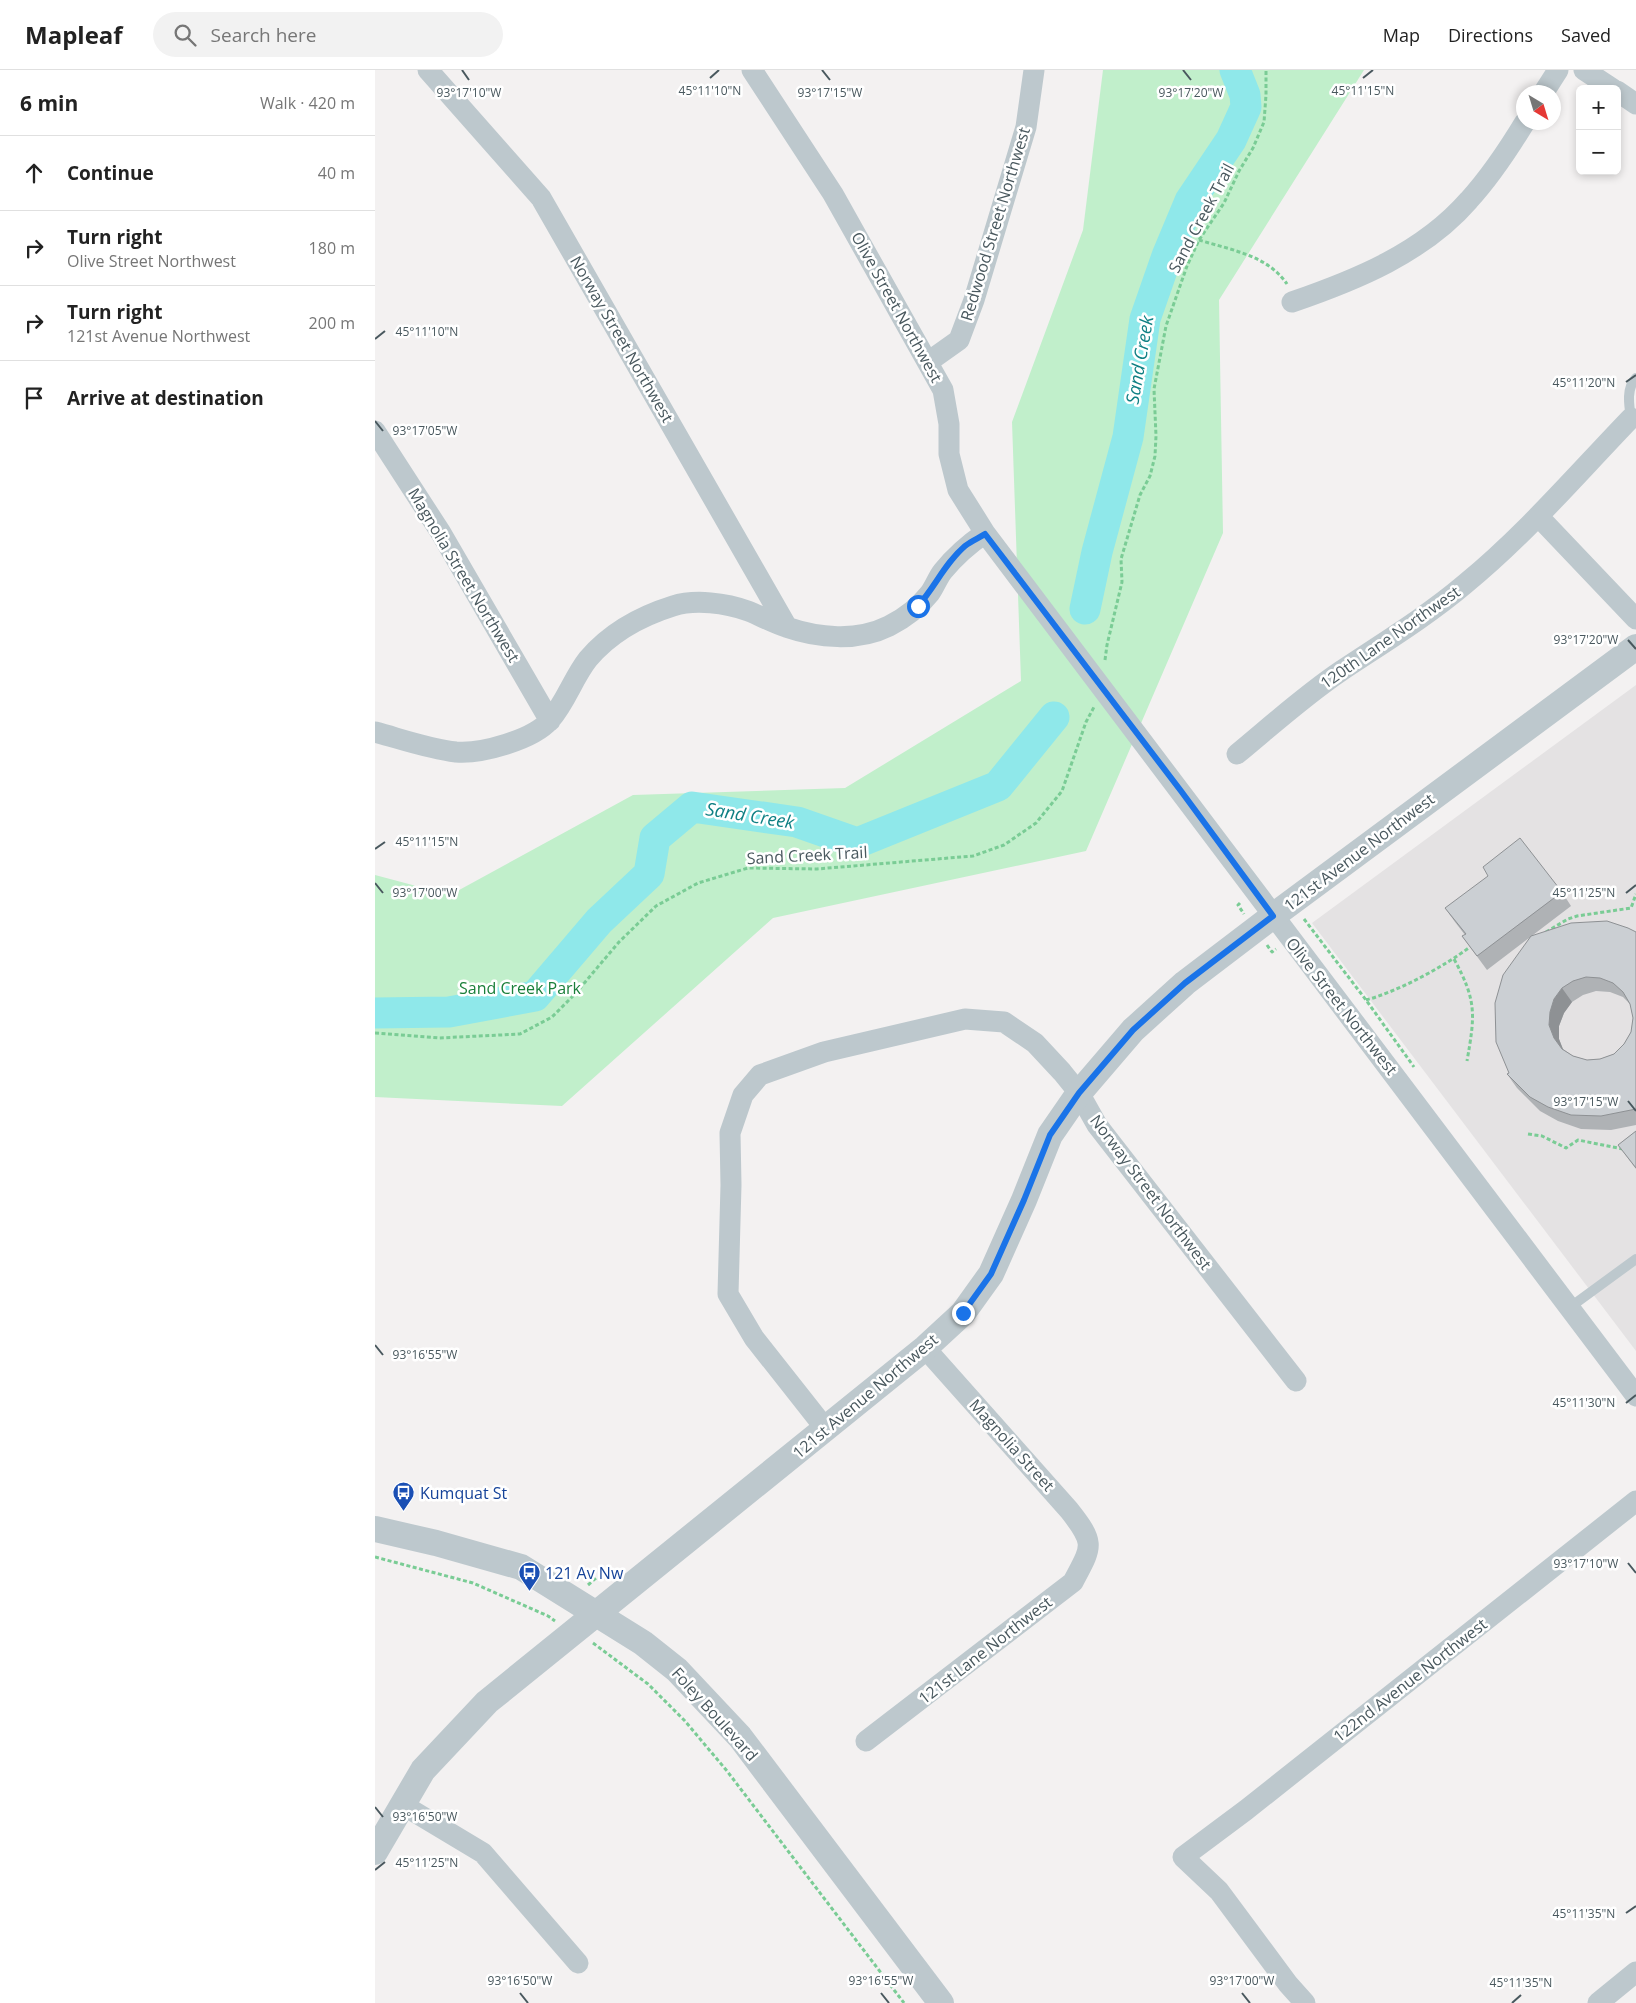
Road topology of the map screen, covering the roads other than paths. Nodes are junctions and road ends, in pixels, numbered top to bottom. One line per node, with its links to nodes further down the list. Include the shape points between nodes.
1 (428, 70): 19 (street, Norway Street Northwest, via 541,198)
2 (752, 70): 12 (street, Olive Street Northwest, via 833,194)
3 (1034, 70): 12 (street, Redwood Street Northwest, via 1026,127 974,300 959,340)
4 (1558, 70): 6 (street)
5 (1584, 70): 7 (street)
6 (1548, 85)
7 (1607, 85)
8 (1621, 94): 9 (street)
9 (1636, 104)
10 (1520, 130): 11 (street, via 1468,202 1436,230 1405,253 1369,272)
11 (1292, 302)
12 (928, 362): 17 (street, Olive Street Northwest, via 943,390 949,424 949,454 958,490)
13 (1636, 378): 14 (lane, via 1632,382 1629,400)
14 (1633, 420): 16 (street, 120th Lane Northwest)
15 (375, 431): 21 (street, Magnolia Street Northwest, via 441,533)
16 (1538, 516): 18 (street); 23 (street, 120th Lane Northwest, via 1439,606 1309,695)
17 (985, 534): 19 (street, via 965,546 918,606 887,627 857,636 833,637); 24 (street, Olive Street Northwest)
18 (1636, 619)
19 (787, 628): 21 (street, via 746,610 722,604 675,605 646,616 621,630 588,659)
20 (1636, 647): 24 (street, 121st Avenue Northwest)
21 (550, 720): 22 (street, via 531,734 492,749 457,752)
22 (375, 732)
23 (1237, 754)
24 (1273, 916): 25 (street, 121st Avenue Northwest, via 1185,983 1133,1030); 27 (street, Olive Street Northwest, via 1349,1012)
25 (1079, 1093): 28 (street, 121st Avenue Northwest, via 1050,1135 991,1274 963,1313); 29 (street, Norway Street Northwest, via 1097,1125); 31 (street, Norway Street Northwest, via 1035,1043 1004,1022 965,1019 824,1052 760,1075 743,1095 730,1133 727,1294 754,1338)
26 (1636, 1259): 27 (lane)
27 (1569, 1308): 30 (street, Olive Street Northwest)
28 (925, 1348): 31 (street, 121st Avenue Northwest); 34 (street, Magnolia Street, via 1069,1510 1086,1531)
29 (1296, 1381)
30 (1636, 1396)
31 (825, 1428): 35 (street, 121st Avenue Northwest)
32 (1636, 1501): 42 (street, 122nd Avenue Northwest, via 1247,1810 1183,1857 1219,1891)
33 (375, 1529): 35 (street, Foley Boulevard, via 521,1567)
34 (1089, 1547): 36 (street, 121st Lane Northwest, via 1073,1582)
35 (596, 1613): 37 (street, 121st Avenue Northwest, via 487,1702 423,1770); 41 (street, Foley Boulevard, via 643,1643 677,1670 740,1737)
36 (866, 1741)
37 (403, 1805): 38 (street, 121st Avenue Northwest); 39 (street, via 483,1853)
38 (375, 1852)
39 (578, 1963)
40 (1636, 1972): 43 (street)
41 (941, 2003)
42 (1305, 2003)
43 (1598, 2003)

